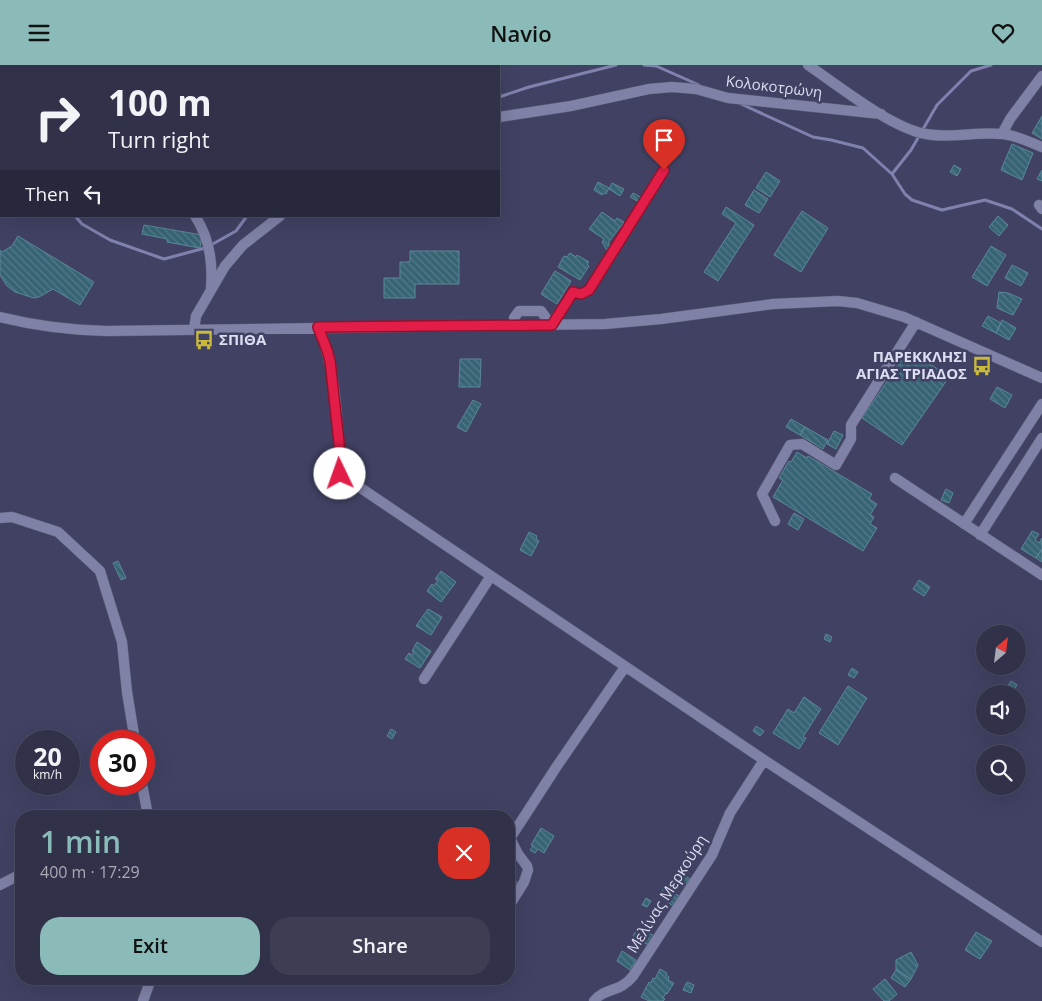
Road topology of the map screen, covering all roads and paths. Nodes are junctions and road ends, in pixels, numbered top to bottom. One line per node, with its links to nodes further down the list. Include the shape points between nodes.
1 (808, 65): 3 (street)
2 (1042, 76): 5 (street)
3 (881, 114): 4 (street, Κολοκοτρώνη, via 728,98 696,89 672,87); 5 (street, Κολοκοτρώνη, via 920,133 954,136)
4 (500, 117)
5 (1002, 134): 6 (street, Κολοκοτρώνη)
6 (1042, 147)
7 (664, 170): 13 (street, via 589,290 581,294 573,292)
8 (195, 217): 10 (street, via 201,225 210,252 213,269)
9 (279, 217): 10 (street, via 234,254)
10 (211, 291): 16 (street, via 196,316)
11 (0, 317): 16 (street, via 64,329)
12 (514, 318): 13 (street, via 519,311 541,311)
13 (549, 322): 14 (street, via 605,324 816,301 857,303); 15 (street)
14 (916, 322): 17 (street); 22 (street, via 851,425 851,439 836,465 802,444 790,445 762,495)
15 (318, 327): 16 (street); 26 (street, via 330,361 340,474)
16 (194, 330)
17 (1042, 378)
18 (1042, 404): 23 (street)
19 (1042, 438): 24 (street)
20 (895, 478): 23 (street)
21 (0, 518): 29 (street, via 12,517 58,532 100,571 122,642)
22 (775, 521)
23 (964, 524): 24 (street)
24 (980, 535): 25 (street)
25 (1042, 575)
26 (491, 576): 27 (street); 28 (street)
27 (625, 667): 30 (street); 33 (street)
28 (424, 679)
29 (133, 730)
30 (764, 760): 38 (street); 41 (street, Μελίνας Μερκούρη, via 730,813 712,855 633,976 622,987 602,994)
31 (144, 795): 32 (street)
32 (147, 810)
33 (515, 830)
34 (515, 850): 37 (street, via 528,870)
35 (15, 876): 36 (street)
36 (0, 885)
37 (515, 896)
38 (1042, 942)
39 (149, 985): 40 (street)
40 (143, 1001)
41 (594, 1001)

